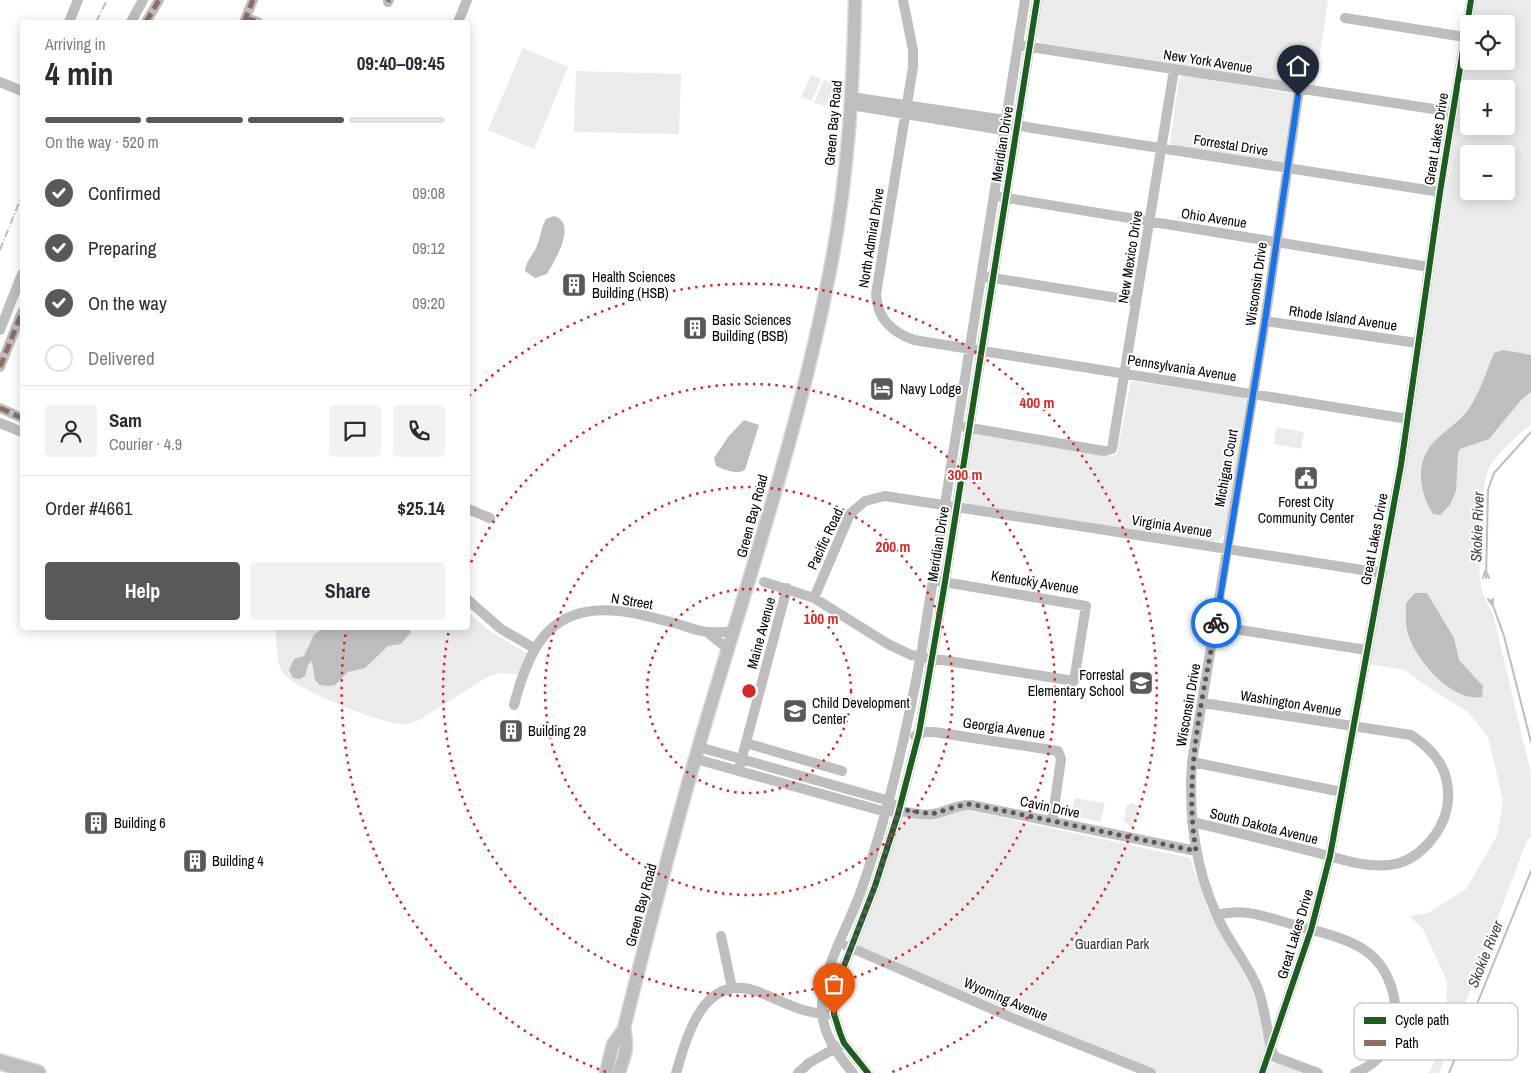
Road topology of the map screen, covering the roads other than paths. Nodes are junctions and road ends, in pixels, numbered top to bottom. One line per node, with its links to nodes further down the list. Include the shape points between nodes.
1 (78, 0): 13 (street)
2 (144, 0): 14 (street)
3 (159, 0): 15 (street)
4 (253, 0): 16 (street)
5 (467, 0): 17 (street)
6 (855, 0): 26 (main road, Green Bay Road)
7 (903, 0): 27 (street, North Admiral Drive, via 913,50)
8 (1025, 0): 19 (street, Meridian Drive)
9 (1037, 0): 20 (street, Meridian Drive)
10 (1471, 0): 11 (street, Great Lakes Drive)
11 (1469, 15)
12 (1346, 18): 18 (street)
13 (70, 20)
14 (132, 20)
15 (147, 20)
16 (245, 20)
17 (459, 20)
18 (1460, 36)
19 (1018, 45): 20 (street, New York Avenue); 29 (street, Meridian Drive)
20 (1030, 46): 22 (street, New York Avenue); 30 (street, Meridian Drive)
21 (1460, 66): 28 (street, Great Lakes Drive)
22 (1174, 70): 25 (street, New York Avenue); 31 (street, New Mexico Drive)
23 (0, 82): 24 (street)
24 (20, 90)
25 (1299, 90): 28 (street, New York Avenue); 32 (street, Wisconsin Drive)
26 (851, 101): 27 (street, Forrestal Drive); 72 (main road, Green Bay Road, via 842,191 822,307)
27 (906, 109): 29 (street, Forrestal Drive); 47 (street, North Admiral Drive, via 878,276 877,306 889,327 902,336)
28 (1452, 112): 33 (street, Great Lakes Drive)
29 (1004, 125): 30 (street, Forrestal Drive); 34 (street, Meridian Drive)
30 (1017, 126): 31 (street, Forrestal Drive); 35 (street, Meridian Drive)
31 (1162, 149): 32 (street, Forrestal Drive); 36 (street, New Mexico Drive)
32 (1288, 168): 33 (street, Forrestal Drive); 37 (street, Wisconsin Drive)
33 (1440, 192): 38 (street, Great Lakes Drive)
34 (993, 196): 35 (street, Ohio Avenue); 39 (street, Meridian Drive)
35 (1006, 198): 36 (street, Ohio Avenue); 40 (street, Meridian Drive)
36 (1150, 221): 37 (street, Ohio Avenue); 42 (street, New Mexico Drive)
37 (1276, 242): 38 (street, Ohio Avenue); 44 (street, Wisconsin Drive)
38 (1429, 267): 46 (street, Great Lakes Drive)
39 (982, 276): 40 (street); 47 (street, Meridian Drive)
40 (993, 278): 42 (street); 48 (street, Meridian Drive)
41 (20, 279): 45 (street)
42 (1136, 301): 50 (street, New Mexico Drive)
43 (20, 317): 49 (street)
44 (1265, 321): 46 (street, Rhode Island Avenue); 51 (street, Wisconsin Drive)
45 (0, 330)
46 (1417, 342): 54 (street, Great Lakes Drive)
47 (969, 350): 48 (street, North Admiral Drive); 56 (street, Meridian Drive)
48 (981, 352): 50 (street, Pennsylvania Avenue); 57 (street, Meridian Drive)
49 (0, 367)
50 (1125, 374): 51 (street, Pennsylvania Avenue); 57 (street, New Mexico Drive, via 1112,449 1104,451)
51 (1253, 393): 54 (street, Pennsylvania Avenue); 63 (street, Michigan Court)
52 (0, 408): 53 (street)
53 (20, 417)
54 (1408, 418): 64 (street, Great Lakes Drive)
55 (0, 423): 58 (street)
56 (958, 426): 57 (street); 59 (street, Meridian Drive)
57 (969, 428): 60 (street, Meridian Drive)
58 (20, 431)
59 (945, 504): 60 (street, Pacific Road); 65 (street, Meridian Drive); 69 (street, Pacific Road, via 885,496 865,500 854,508 844,526)
60 (957, 506): 63 (street, Virginia Avenue); 67 (street, Meridian Drive)
61 (470, 510): 62 (street)
62 (490, 518)
63 (1227, 548): 64 (street, Virginia Avenue); 71 (street, Wisconsin Drive)
64 (1382, 573): 76 (street, Great Lakes Drive)
65 (933, 580): 67 (street, Kentucky Avenue); 77 (street, Meridian Drive)
66 (764, 582): 68 (street)
67 (945, 582): 78 (street, Meridian Drive); 78 (street, Kentucky Avenue, via 1086,606 1074,681)
68 (787, 588): 69 (street); 84 (street, Maine Avenue)
69 (814, 598): 77 (street, via 888,644)
70 (470, 602): 74 (street, via 501,629)
71 (1215, 626): 76 (street); 79 (street, Wisconsin Drive)
72 (735, 631): 73 (street, N Street); 75 (main road, Green Bay Road)
73 (707, 632): 74 (street, N Street, via 618,611 598,611 562,620 543,635); 75 (street, N Street)
74 (534, 648): 80 (street, N Street)
75 (729, 650): 85 (main road, Green Bay Road)
76 (1366, 650): 81 (street, Great Lakes Drive)
77 (920, 657): 78 (street); 83 (street, Meridian Drive)
78 (932, 658): 82 (street, Meridian Drive)
79 (1203, 702): 81 (street, Washington Avenue); 87 (street, Wisconsin Drive)
80 (514, 704)
81 (1354, 726): 90 (street, Great Lakes Drive); 97 (street, Washington Avenue, via 1411,735 1425,744 1444,769 1448,783 1446,812 1430,843 1390,866)
82 (919, 733): 83 (street, Georgia Avenue); 92 (street, Meridian Drive); 94 (street, Georgia Avenue, via 934,732 1058,751 1061,759)
83 (904, 740): 91 (street, Meridian Drive)
84 (746, 743): 86 (street, Maine Avenue); 89 (street)
85 (697, 753): 86 (street); 88 (street, Cavin Drive); 107 (main road, Green Bay Road)
86 (742, 759): 88 (street, Maine Avenue); 91 (street)
87 (1192, 762): 90 (street); 95 (street, Wisconsin Drive)
88 (738, 770): 93 (street, Cavin Drive)
89 (842, 770)
90 (1342, 792): 97 (street, Great Lakes Drive)
91 (889, 801): 92 (street); 93 (street, Meridian Drive)
92 (899, 809): 93 (street, Cavin Drive); 94 (street, Cavin Drive, via 932,814 971,804); 102 (street, Meridian Drive)
93 (886, 812): 101 (street, Meridian Drive, via 861,891)
94 (1052, 822): 96 (street, Cavin Drive)
95 (1192, 822): 96 (street, Wisconsin Drive); 97 (street, South Dakota Avenue)
96 (1196, 851): 98 (street, Wisconsin Drive)
97 (1330, 856): 99 (street, Great Lakes Drive)
98 (1217, 915): 99 (street, via 1248,912); 110 (street, Wisconsin Drive, via 1257,988)
99 (1311, 930): 104 (street, via 1367,952 1390,982); 110 (street, Great Lakes Drive)
100 (721, 936): 103 (street)
101 (840, 943): 102 (street, Wyoming Avenue); 105 (street, Meridian Drive, via 824,985)
102 (852, 948): 106 (street, Meridian Drive, via 835,989); 120 (street, Wyoming Avenue, via 1015,1019)
103 (732, 988): 105 (street, via 754,991 806,1013); 116 (street, via 719,993 699,1011)
104 (1395, 1003)
105 (823, 1014): 106 (street); 109 (street, Meridian Drive)
106 (834, 1014): 108 (street, Meridian Drive)
107 (624, 1029): 114 (main road, Green Bay Road, via 613,1044); 115 (main road, Green Bay Road, via 626,1046)
108 (844, 1043): 109 (street); 119 (street, Meridian Drive)
109 (834, 1049): 117 (street); 118 (street, Meridian Drive)
110 (1271, 1049): 121 (street, Great Lakes Drive); 122 (street, via 1275,1057)
111 (1377, 1060): 123 (street)
112 (0, 1062): 113 (highway)
113 (38, 1073)
114 (606, 1073)
115 (619, 1073)
116 (676, 1073)
117 (798, 1073)
118 (853, 1073)
119 (868, 1073)
120 (1151, 1073)
121 (1262, 1073)
122 (1318, 1073)
123 (1354, 1073)

